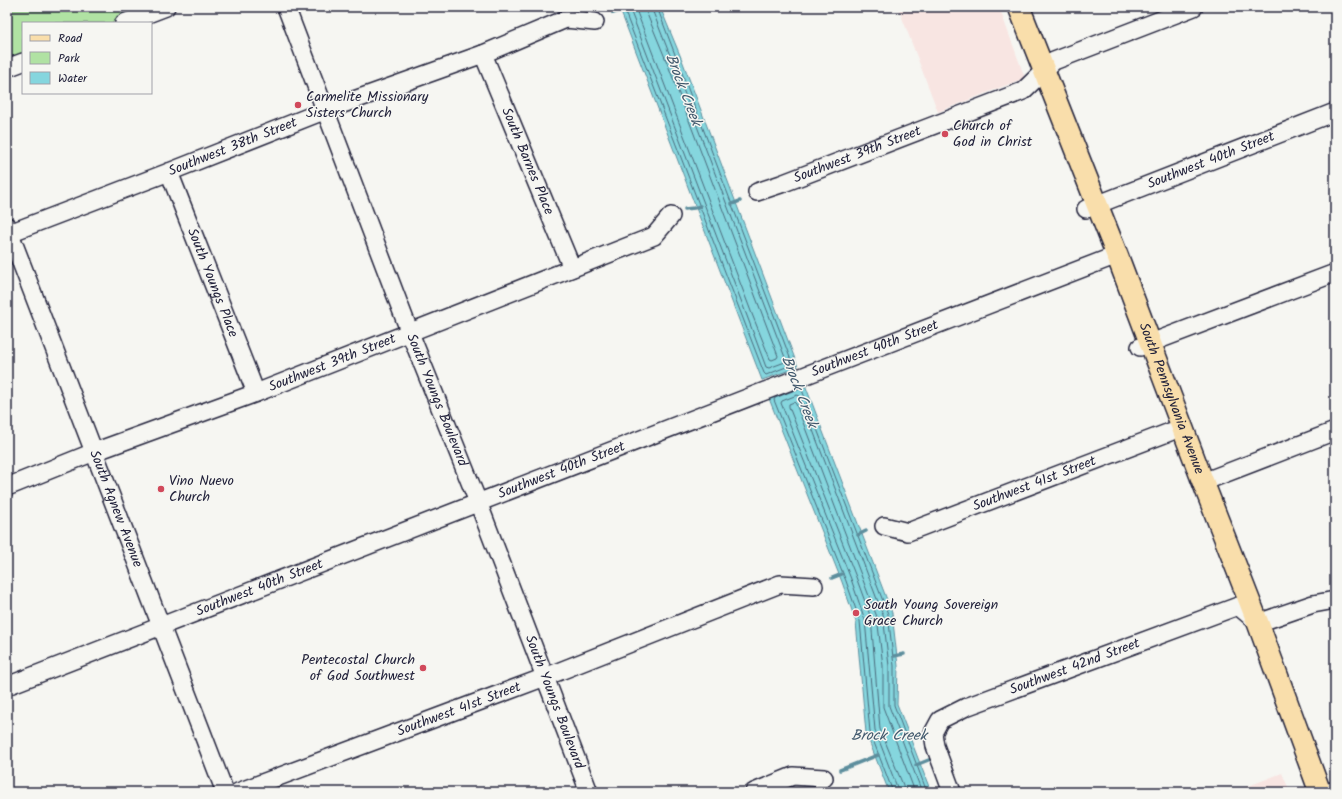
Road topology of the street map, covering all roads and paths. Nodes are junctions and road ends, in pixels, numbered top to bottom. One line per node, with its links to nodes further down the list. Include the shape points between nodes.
1 (166, 7): 6 (street)
2 (286, 7): 12 (street, South Youngs Boulevard)
3 (1008, 7): 11 (main road, South Pennsylvania Avenue)
4 (1019, 7): 11 (main road, South Pennsylvania Avenue)
5 (1194, 7): 11 (street, Southwest 39th Street, via 1054,61)
6 (127, 22)
7 (595, 22): 8 (street, Southwest 38th Street, via 566,19)
8 (484, 54): 12 (street, Southwest 38th Street); 20 (street, South Barnes Place)
9 (22, 62): 10 (street)
10 (7, 68)
11 (1040, 75): 15 (street, Southwest 39th Street, via 1016,94); 16 (main road, South Pennsylvania Avenue)
12 (326, 110): 14 (street, Southwest 38th Street); 22 (street, South Youngs Boulevard)
13 (1335, 112): 16 (street, Southwest 40th Street)
14 (169, 172): 18 (street, Southwest 38th Street); 24 (street, South Youngs Place)
15 (757, 192)
16 (1091, 207): 19 (main road, South Pennsylvania Avenue)
17 (671, 216): 20 (street, Southwest 39th Street, via 654,236)
18 (8, 231): 27 (street, South Agnew Avenue)
19 (1112, 258): 23 (main road, South Pennsylvania Avenue); 30 (street, Southwest 40th Street)
20 (572, 268): 22 (street, Southwest 39th Street)
21 (1335, 273): 23 (street)
22 (410, 333): 24 (street, Southwest 39th Street); 30 (street, South Youngs Boulevard)
23 (1145, 345): 25 (main road, South Pennsylvania Avenue)
24 (256, 392): 27 (street, Southwest 39th Street)
25 (1178, 430): 28 (main road, South Pennsylvania Avenue); 31 (street, Southwest 41st Street, via 908,532); 34 (main road, South Pennsylvania Avenue)
26 (1335, 431): 28 (street)
27 (94, 452): 29 (street, Southwest 39th Street); 36 (street, South Agnew Avenue)
28 (1203, 482): 35 (main road, South Pennsylvania Avenue)
29 (7, 487)
30 (478, 502): 36 (street, Southwest 40th Street); 37 (street, South Youngs Boulevard)
31 (884, 526)
32 (814, 586): 37 (street, Southwest 41st Street, via 780,584)
33 (1335, 600): 35 (street, via 1313,604)
34 (1238, 606): 35 (street); 45 (street, Southwest 42nd Street, via 940,720 933,733 935,746); 46 (main road, South Pennsylvania Avenue)
35 (1258, 623): 47 (main road, South Pennsylvania Avenue)
36 (161, 625): 38 (street, Southwest 40th Street); 41 (street, South Agnew Avenue)
37 (544, 677): 42 (street, Southwest 41st Street); 43 (street, South Youngs Boulevard)
38 (7, 686)
39 (824, 778): 44 (street, via 793,776)
40 (1335, 790): 48 (street)
41 (225, 792)
42 (238, 792)
43 (589, 792)
44 (754, 792)
45 (952, 792)
46 (1309, 792)
47 (1320, 792)
48 (1330, 792)

